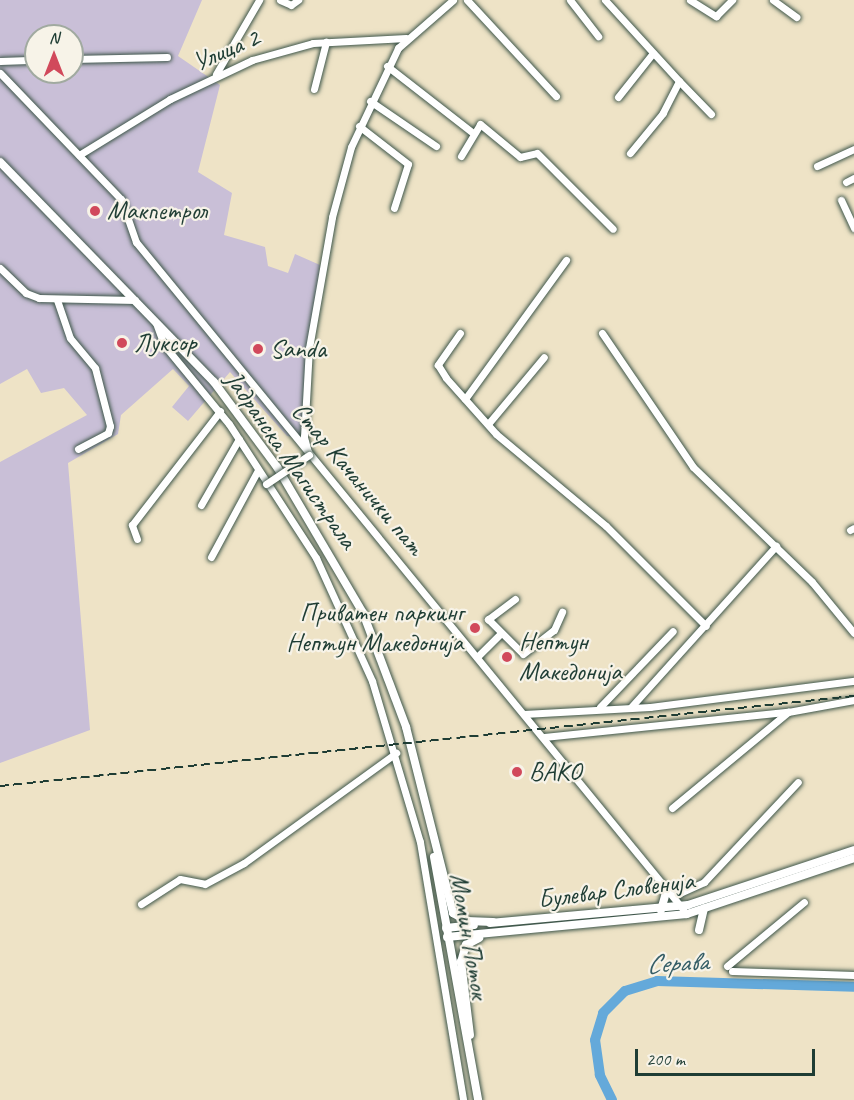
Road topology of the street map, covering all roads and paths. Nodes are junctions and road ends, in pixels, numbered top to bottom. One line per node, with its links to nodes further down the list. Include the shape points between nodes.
1 (259, 0): 22 (street)
2 (280, 0): 3 (street, via 291,5)
3 (298, 0)
4 (453, 0): 13 (street)
5 (467, 0): 25 (street)
6 (570, 0): 12 (street)
7 (605, 0): 15 (street)
8 (690, 0): 9 (street, via 716,16)
9 (732, 0)
10 (773, 0): 11 (street)
11 (796, 17)
12 (598, 36)
13 (406, 38): 14 (street, Улица 2); 20 (street)
14 (326, 42): 22 (street, Улица 2, via 285,49); 24 (street)
15 (653, 53): 23 (street); 26 (street)
16 (167, 57): 17 (street)
17 (84, 59)
18 (24, 60): 19 (street)
19 (0, 61)
20 (387, 66): 27 (street); 30 (street)
21 (0, 73): 34 (street, Стар Качанички пат)
22 (216, 74): 34 (street, Улица 2)
23 (680, 81): 28 (street); 33 (street, via 663,113)
24 (314, 89)
25 (556, 96)
26 (618, 97)
27 (370, 101): 29 (street); 31 (street)
28 (711, 114)
29 (359, 126): 41 (street, via 406,159); 57 (street, via 332,217 309,348 304,436)
30 (473, 133): 35 (street); 43 (street, via 480,124 520,157 537,153)
31 (436, 146)
32 (854, 149): 37 (street)
33 (630, 153)
34 (79, 155): 57 (street, Стар Качанички пат, via 120,199 136,242)
35 (461, 156)
36 (0, 162): 47 (street, Јадранска Магистрала)
37 (817, 166)
38 (854, 178): 39 (street)
39 (846, 182)
40 (841, 200): 42 (street)
41 (394, 208)
42 (854, 228)
43 (613, 229)
44 (566, 260): 52 (street)
45 (0, 268): 46 (street, via 26,293)
46 (57, 300): 47 (street); 56 (street, via 70,339 95,368 110,426 108,433)
47 (135, 300): 48 (street, Јадранска Магистрала)
48 (156, 322): 53 (street, via 164,345); 79 (street, Јадранска Магистрала, via 249,429 337,561 384,669)
49 (460, 333): 52 (street, via 438,364)
50 (602, 333): 62 (street, via 693,467)
51 (544, 357): 54 (street)
52 (465, 399): 54 (street)
53 (220, 411): 55 (street); 61 (street, via 132,525)
54 (488, 424): 66 (street, via 606,526)
55 (239, 439): 58 (street); 60 (street)
56 (78, 449)
57 (309, 455): 59 (street, bridge); 70 (street, Стар Качанички пат)
58 (257, 472): 59 (street); 63 (street)
59 (266, 484): 78 (street, via 343,610)
60 (201, 505)
61 (137, 539)
62 (776, 546): 66 (street); 68 (street)
63 (211, 557)
64 (516, 599): 69 (street, via 488,619)
65 (562, 612): 69 (street, via 554,630 528,652)
66 (706, 626): 73 (street)
67 (673, 631): 74 (street)
68 (854, 633)
69 (500, 634): 70 (street)
70 (477, 657): 76 (street, Стар Качанички пат)
71 (854, 681): 73 (street)
72 (854, 700): 75 (street)
73 (631, 706): 74 (street)
74 (600, 707): 76 (street)
75 (788, 712): 77 (street); 81 (street)
76 (524, 714): 77 (street, Стар Качанички пат)
77 (544, 737): 84 (street, Стар Качанички пат)
78 (396, 753): 86 (street, via 244,863 205,884 180,879); 96 (street, via 420,842)
79 (420, 780): 90 (street, via 453,913 467,921); 93 (street, Момин Поток)
80 (798, 782): 84 (street, via 704,882)
81 (672, 808)
82 (854, 850): 89 (street, Булевар Словенија)
83 (854, 858): 87 (street, Булевар Словенија)
84 (670, 893): 88 (street); 89 (street, Стар Качанички пат)
85 (804, 902): 94 (street, via 730,969)
86 (141, 904)
87 (704, 909): 89 (street, Булевар Словенија); 92 (street)
88 (661, 910): 89 (street, Булевар Словенија); 90 (street, Булевар Словенија)
89 (684, 910): 91 (street, Булевар Словенија)
90 (493, 922): 93 (street, Булевар Словенија)
91 (611, 925): 93 (street, Булевар Словенија); 95 (street, via 483,937 466,945 461,962)
92 (699, 930)
93 (447, 933): 95 (street, Момин Поток)
94 (854, 975)
95 (470, 1053): 97 (street, Момин Поток)
96 (463, 1100)
97 (478, 1100)

